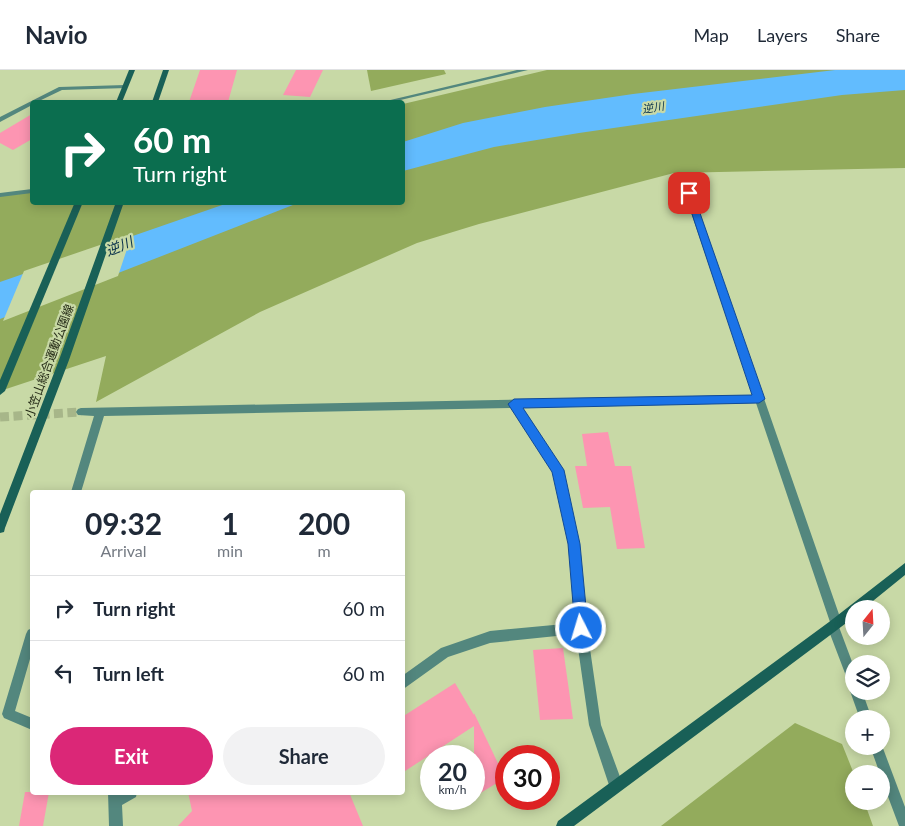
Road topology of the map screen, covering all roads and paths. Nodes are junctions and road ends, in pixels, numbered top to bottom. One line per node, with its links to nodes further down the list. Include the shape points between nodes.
1 (132, 70): 4 (main road)
2 (166, 70): 7 (main road)
3 (525, 70): 8 (street)
4 (125, 87): 5 (street, via 61,88); 6 (main road)
5 (39, 100)
6 (120, 100)
7 (156, 100)
8 (394, 100)
9 (30, 105): 10 (street)
10 (0, 120)
11 (682, 174): 17 (street)
12 (30, 191): 13 (street)
13 (0, 195)
14 (78, 205): 16 (main road)
15 (119, 205): 22 (main road, 小笠山総合運動公園線)
16 (1, 388)
17 (759, 399): 18 (street); 24 (street)
18 (514, 404): 20 (street); 25 (street, via 558,470 574,544)
19 (81, 412): 20 (street)
20 (100, 412): 21 (street)
21 (77, 490)
22 (0, 528)
23 (905, 568): 24 (main road)
24 (834, 624): 27 (street); 31 (main road)
25 (581, 628): 28 (street, via 490,637 445,652); 31 (street, via 595,725)
26 (30, 641): 29 (street, via 8,714)
27 (845, 657)
28 (405, 682)
29 (30, 723)
30 (879, 755): 33 (street)
31 (616, 785): 35 (main road)
32 (116, 797): 34 (street)
33 (905, 825)
34 (116, 826)
35 (563, 826)

